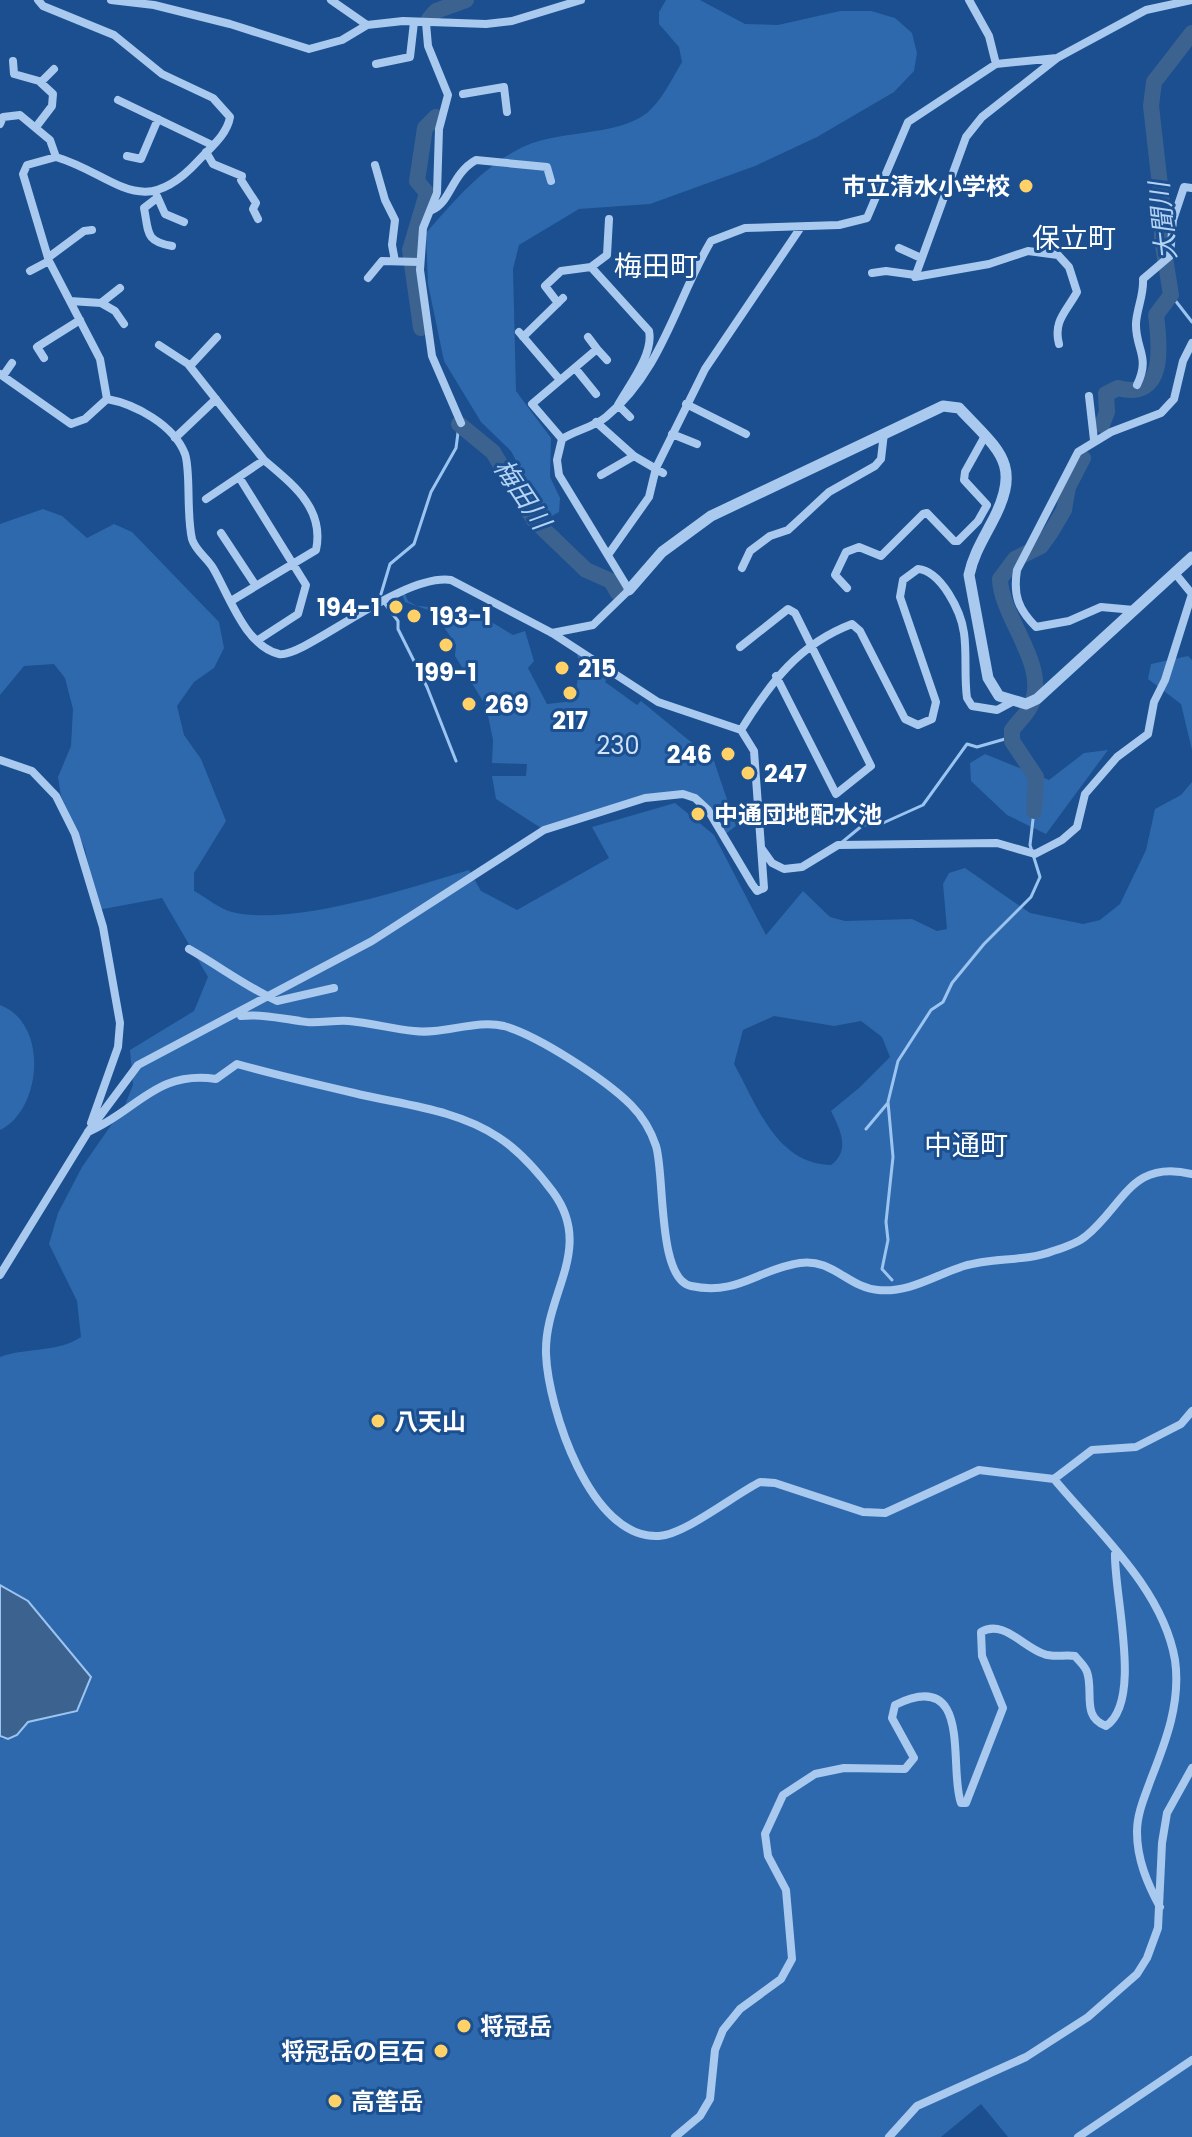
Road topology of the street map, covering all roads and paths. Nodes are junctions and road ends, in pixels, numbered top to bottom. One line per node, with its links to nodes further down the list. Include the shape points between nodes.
1 (38, 0): 22 (street, via 114,35 162,74 213,98 230,117 227,129)
2 (111, 0): 9 (street, via 154,5 309,49 342,40)
3 (331, 0): 9 (street)
4 (581, 0): 8 (street, via 512,21)
5 (969, 0): 13 (street, via 989,36)
6 (1192, 0): 10 (street, via 1146,10)
7 (414, 22): 8 (street); 9 (street); 12 (street, via 410,57)
8 (426, 23): 17 (street)
9 (367, 25)
10 (1057, 58): 13 (street); 37 (street, via 982,117 966,137)
11 (13, 61): 15 (street, via 14,74)
12 (376, 64)
13 (996, 64): 33 (street, via 908,122 867,218)
14 (54, 69): 15 (street)
15 (41, 82): 21 (street, via 57,92)
16 (118, 100): 19 (street)
17 (448, 106): 18 (street, via 466,91 504,87); 29 (street, via 439,129)
18 (507, 112)
19 (158, 119): 22 (street); 23 (street, via 141,159)
20 (0, 124): 21 (street, via 3,117 20,115)
21 (36, 127): 24 (street, via 50,140)
22 (209, 149): 28 (street); 30 (street, via 213,164 242,176)
23 (127, 156)
24 (56, 157): 28 (street, via 115,185); 38 (street, via 27,165 23,174)
25 (375, 165): 39 (street, via 395,220)
26 (551, 181): 29 (street, via 547,167 476,160 458,172 444,202)
27 (1192, 188): 64 (street, via 1184,187 1178,200 1167,262 1143,279 1136,328 1144,371)
28 (158, 195): 32 (street, via 165,214); 35 (street, via 144,208 150,238)
29 (432, 210): 40 (street, via 423,228)
30 (258, 219)
31 (609, 219): 41 (street, via 607,255)
32 (184, 222)
33 (801, 227): 69 (street); 70 (street, via 745,228 711,241 652,365)
34 (92, 230): 38 (street)
35 (172, 246)
36 (899, 248): 37 (street)
37 (921, 258): 44 (street)
38 (49, 259): 42 (street); 47 (street)
39 (395, 261): 40 (street); 45 (street, via 382,261)
40 (419, 262): 73 (street, via 432,356)
41 (591, 267): 63 (street, via 567,269 545,286 561,300 559,306 521,334); 70 (street, via 651,339)
42 (30, 271)
43 (872, 273): 44 (street)
44 (915, 275): 54 (street, via 975,267 1028,251 1058,255 1069,267 1077,292 1055,329)
45 (368, 278)
46 (120, 288): 48 (street)
47 (70, 301): 48 (street); 49 (street)
48 (101, 303): 50 (street)
49 (80, 320): 57 (street, via 35,343); 67 (street, via 100,359)
50 (124, 324)
51 (217, 337): 60 (street)
52 (588, 337): 56 (street)
53 (1192, 343): 80 (street, via 1174,399 1161,413)
54 (1059, 344)
55 (159, 345): 60 (street)
56 (597, 349): 58 (street); 61 (street)
57 (44, 358)
58 (607, 360)
59 (12, 363): 62 (street)
60 (190, 366): 68 (street)
61 (575, 368): 63 (street); 65 (street)
62 (2, 375): 67 (street, via 71,424)
63 (560, 380): 79 (street, via 532,404)
64 (1137, 385)
65 (591, 392)
66 (1089, 396): 80 (street)
67 (107, 399): 78 (street, via 127,403)
68 (216, 399): 78 (street); 83 (street)
69 (686, 404): 75 (street); 76 (street)
70 (618, 405): 71 (street); 72 (street)
71 (630, 417)
72 (596, 422): 79 (street); 82 (street)
73 (461, 423)
74 (884, 433): 77 (street, via 950,406 959,408); 92 (street, via 875,466 829,492 788,530 750,551); 96 (street, via 711,516 662,552)
75 (672, 434): 81 (street); 84 (street)
76 (746, 434)
77 (985, 436): 95 (street, via 964,480 987,505 978,521 954,541 927,513 881,556 859,547 846,552 835,575); 104 (street, via 1006,465 1009,483 969,575 988,678 999,696)
78 (175, 438): 97 (street, via 186,456 186,513 194,544)
79 (562, 439): 89 (street, via 559,475)
80 (1094, 440): 98 (street, via 1078,452 1017,570 1014,589 1021,612 1036,627 1101,607)
81 (697, 444)
82 (634, 456): 84 (street); 85 (street)
83 (264, 460): 86 (street); 91 (street, via 308,497 316,550)
84 (660, 470): 89 (street, via 649,497)
85 (601, 475)
86 (239, 477): 87 (street); 91 (street)
87 (206, 499)
88 (221, 533): 94 (street)
89 (608, 555): 96 (street)
90 (1192, 557): 93 (street)
91 (294, 563): 94 (street); 100 (street, via 306,585 298,614)
92 (742, 568)
93 (1174, 572): 98 (street); 107 (street, via 1192,594 1148,734 1117,757 1085,794 1077,827 1062,840 1035,854 997,843 838,845 802,867 784,869)
94 (256, 586): 97 (street)
95 (847, 588)
96 (629, 590): 99 (street, via 593,625 574,631)
97 (231, 601): 100 (street)
98 (1134, 610): 104 (street, via 1032,702)
99 (554, 627): 100 (street, via 526,621 452,578 401,592 293,653 281,655); 105 (street, via 578,652 658,702)
100 (258, 640)
101 (811, 643): 102 (street, via 788,609); 103 (street); 103 (street, via 871,766 836,794); 104 (street, via 852,624 905,719 911,725 928,723 936,702 900,597 908,573 925,570 943,584 964,631 967,698 972,706 990,710)
102 (740, 647)
103 (776, 676): 105 (street)
104 (1012, 702)
105 (741, 730): 107 (street, via 754,751)
106 (0, 760): 112 (street, via 32,771 56,796 75,834 103,927 120,1023 118,1047)
107 (761, 848): 110 (street, via 761,891 708,810 683,794 645,798 549,827 386,933)
108 (189, 949): 110 (street)
109 (334, 988): 110 (street, via 277,1001)
110 (270, 997): 111 (street)
111 (236, 1016): 112 (street, via 138,1065); 113 (street, via 272,1014 414,1031 502,1026 601,1079 648,1125 663,1186 665,1237 672,1266 686,1285 728,1288 801,1262 828,1266 871,1289 915,1286 963,1266 1052,1252 1085,1237 1136,1181 1156,1172)
112 (88, 1132): 114 (street); 118 (street, via 157,1087 184,1077 216,1079 237,1064 438,1111 497,1136 544,1181 570,1225 568,1263 549,1322 546,1351 567,1445 586,1484 606,1509 643,1534 664,1536 760,1482 863,1512 885,1513 979,1470)
113 (1192, 1174)
114 (15, 1253): 115 (street); 116 (street)
115 (0, 1266)
116 (0, 1275)
117 (1192, 1411): 118 (street, via 1181,1424 1136,1447 1092,1450)
118 (1054, 1479): 119 (street)
119 (1115, 1553): 121 (street, via 1144,1586 1175,1662 1171,1728 1140,1806 1137,1830 1144,1874); 123 (street, via 1125,1680 1116,1719 1106,1726 1090,1711 1087,1670 1075,1656 1043,1654 1002,1630 985,1629 982,1656 1003,1708 966,1803 958,1796 952,1724 944,1706 925,1695 895,1705 893,1712 914,1758 905,1769 844,1768 815,1774 783,1795 765,1834 768,1856 786,1890 792,1959 781,1979 740,2009 723,2030 715,2050 710,2099 700,2116)
120 (1192, 1768): 121 (street, via 1167,1813)
121 (1160, 1907): 124 (street, via 1147,1958 1122,1989 1026,2057 917,2106)
122 (1192, 2060): 125 (street)
123 (675, 2137)
124 (889, 2137)
125 (1078, 2137)

